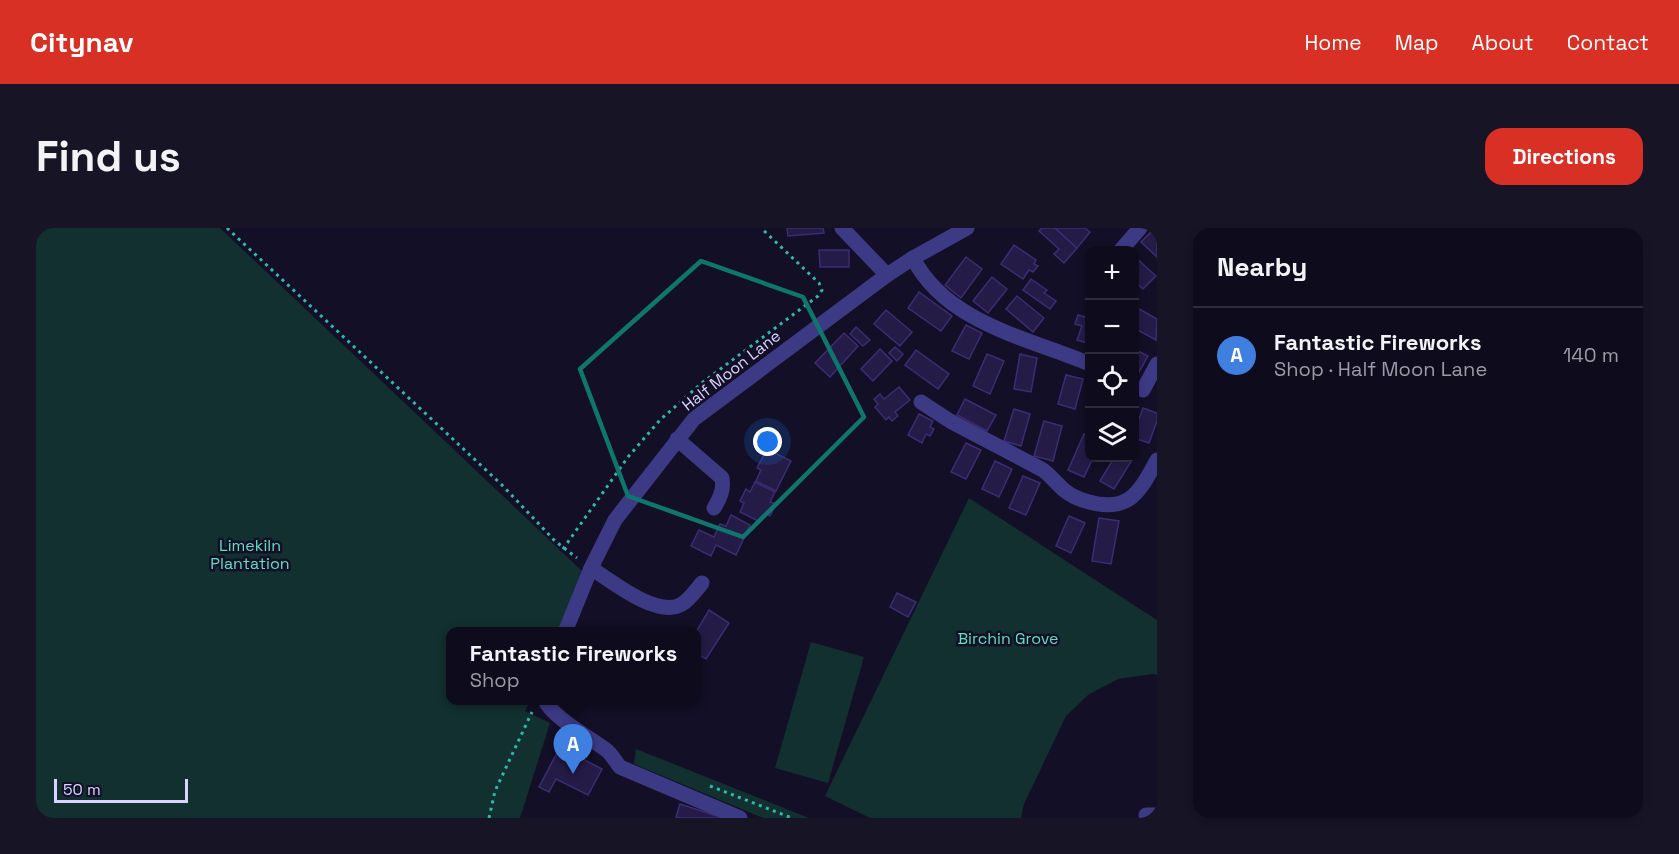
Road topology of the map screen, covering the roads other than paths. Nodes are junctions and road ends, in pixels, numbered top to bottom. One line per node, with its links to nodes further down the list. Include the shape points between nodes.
1 (842, 228): 6 (street)
2 (967, 228): 5 (street, Half Moon Lane)
3 (1140, 228): 4 (street)
4 (1124, 246)
5 (913, 258): 6 (street, Half Moon Lane); 7 (street, via 921,272 963,310)
6 (887, 274): 11 (street, Half Moon Lane, via 694,419)
7 (1085, 362)
8 (1157, 364): 9 (street)
9 (1145, 391)
10 (921, 402): 12 (street, via 959,427 1043,470 1065,491 1084,501 1128,501 1143,486)
11 (677, 439): 13 (street, via 722,478 722,493); 14 (street, Half Moon Lane, via 615,520)
12 (1157, 460)
13 (714, 508)
14 (591, 568): 15 (street, via 656,606 672,608 683,603); 16 (street, Half Moon Lane)
15 (702, 583)
16 (568, 627)
17 (547, 705): 18 (street, via 607,750 620,767)
18 (740, 818)

